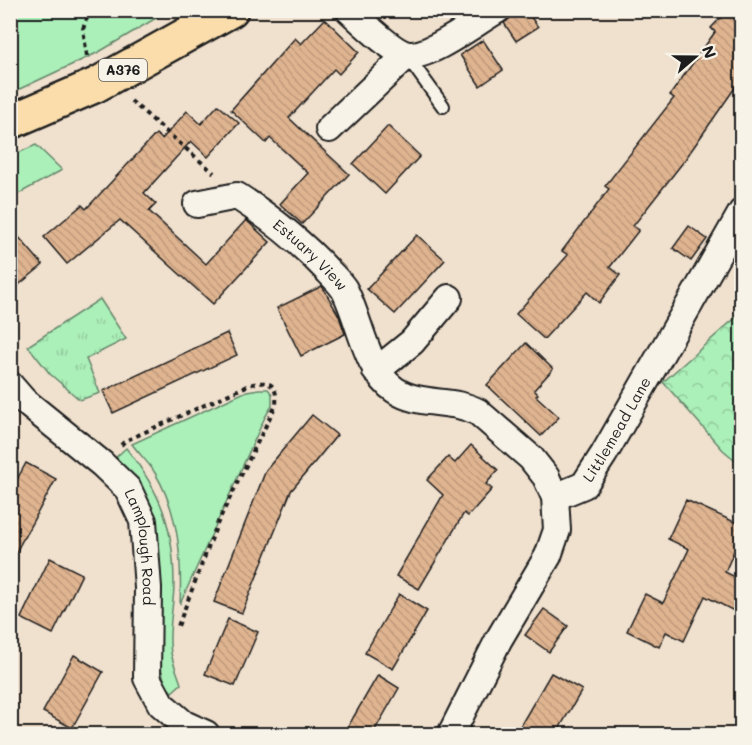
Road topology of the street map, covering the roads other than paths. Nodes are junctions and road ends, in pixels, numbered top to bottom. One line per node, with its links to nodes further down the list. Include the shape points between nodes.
1 (231, 10): 6 (highway, A376, via 96,85)
2 (349, 10): 4 (street)
3 (497, 10): 4 (street, via 426,53)
4 (407, 55): 5 (lane); 7 (street)
5 (443, 106)
6 (10, 122)
7 (329, 129)
8 (196, 204): 11 (street, Estuary View, via 237,196 311,252 343,288)
9 (741, 212): 13 (street, Littlemead Lane, via 584,485)
10 (449, 298): 11 (street, via 412,342)
11 (376, 371): 13 (street, Estuary View, via 395,391 478,412 531,458)
12 (10, 385): 14 (street, Lamplough Road, via 128,489 144,521 147,678 161,704 184,724)
13 (555, 497): 15 (street, via 557,530 548,556 499,639)
14 (206, 735)
15 (451, 735)

